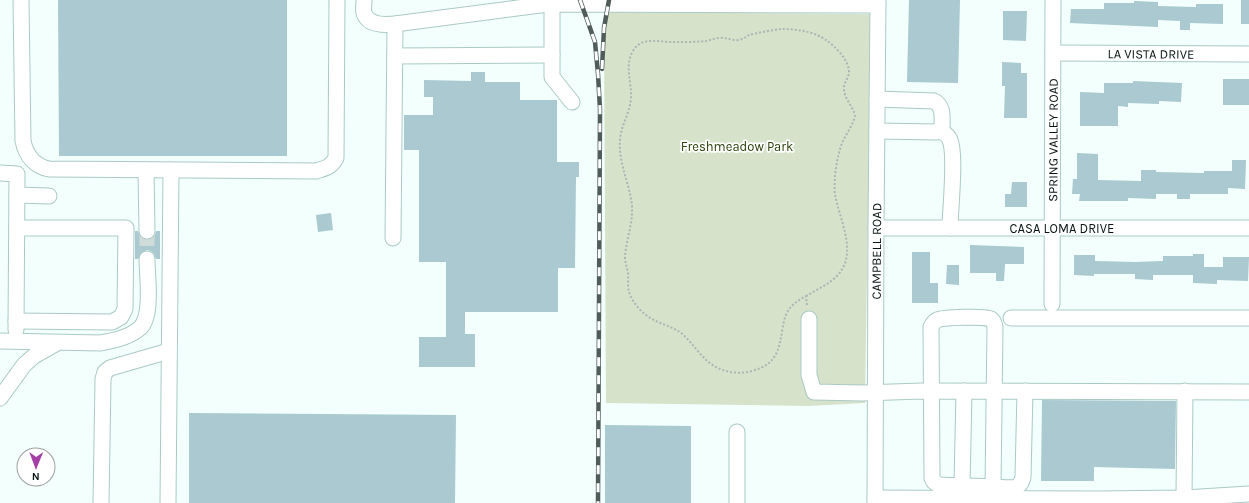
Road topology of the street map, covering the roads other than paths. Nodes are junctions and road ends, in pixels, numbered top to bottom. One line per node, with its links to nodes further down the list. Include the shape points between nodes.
1 (21, 0): 18 (street, via 25,150 40,167 49,169)
2 (337, 0): 19 (street, via 336,158 332,164 316,171)
3 (364, 0): 9 (street, via 364,13 368,19 382,25)
4 (1053, 0): 10 (street, SPRING VALLEY ROAD)
5 (679, 2): 6 (street); 8 (street)
6 (728, 2): 7 (street)
7 (878, 3): 14 (street, CAMPBELL ROAD)
8 (552, 4): 9 (street); 13 (street)
9 (395, 24): 12 (street)
10 (1053, 53): 11 (street, LA VISTA DRIVE); 26 (street, SPRING VALLEY ROAD)
11 (1249, 54)
12 (395, 56): 13 (street); 29 (street)
13 (552, 56): 15 (street, via 552,78)
14 (877, 99): 16 (street, via 938,103 942,111 942,127); 17 (street, CAMPBELL ROAD)
15 (572, 102)
16 (939, 130): 17 (street); 25 (street, via 949,137 952,145)
17 (877, 131): 24 (street, CAMPBELL ROAD)
18 (146, 170): 19 (street); 28 (street)
19 (171, 170): 39 (street)
20 (0, 173): 21 (street, via 17,174)
21 (17, 195): 22 (street); 23 (street)
22 (49, 196)
23 (17, 228): 35 (street); 35 (street, via 126,228 125,309 121,317 112,322)
24 (876, 228): 25 (street, CASA LOMA DRIVE); 45 (street, CAMPBELL ROAD)
25 (950, 228): 26 (street, CASA LOMA DRIVE)
26 (1052, 228): 27 (street, CASA LOMA DRIVE); 31 (street, SPRING VALLEY ROAD)
27 (1249, 228)
28 (147, 231)
29 (393, 238)
30 (147, 259): 38 (street, via 148,311 140,328 114,340 100,343)
31 (1052, 304)
32 (1011, 318): 33 (street)
33 (1249, 318)
34 (809, 319): 45 (street, via 809,375 814,392)
35 (16, 321): 37 (street)
36 (0, 341): 37 (street)
37 (16, 342): 38 (street)
38 (58, 342): 47 (street, via 24,365)
39 (169, 351): 54 (street, via 110,368 105,372); 55 (street)
40 (932, 390): 41 (street); 42 (street, via 933,323 942,319 982,317 994,321); 45 (street); 49 (street, via 932,478 939,485)
41 (964, 391): 42 (street); 49 (street)
42 (995, 391): 43 (street); 50 (street)
43 (1025, 391): 44 (street); 50 (street, via 1023,477 1018,486)
44 (1185, 391): 46 (street); 52 (street)
45 (876, 392): 53 (street, CAMPBELL ROAD)
46 (1249, 392)
47 (0, 398)
48 (737, 432): 56 (street)
49 (962, 486): 50 (street)
50 (993, 487)
51 (1249, 494): 52 (street)
52 (1184, 498): 53 (street)
53 (875, 500)
54 (101, 503)
55 (168, 503)
56 (737, 503)

